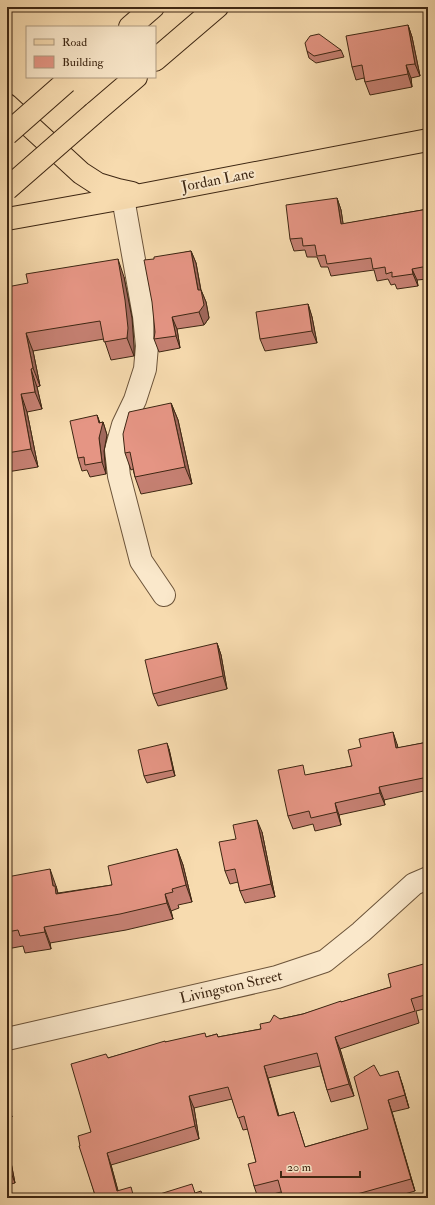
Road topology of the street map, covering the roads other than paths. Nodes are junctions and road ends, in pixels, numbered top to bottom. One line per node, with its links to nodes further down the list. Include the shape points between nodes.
1 (153, 7): 3 (main road)
2 (217, 7): 4 (main road)
3 (131, 26)
4 (156, 59)
5 (135, 78): 10 (main road, bridge)
6 (69, 80): 8 (main road, bridge)
7 (7, 105): 11 (main road, via 81,173 98,184)
8 (7, 134)
9 (428, 140): 11 (main road, Jordan Lane)
10 (7, 189)
11 (132, 196): 12 (main road, Jordan Lane); 13 (street, via 147,346 145,369 116,450 119,476 141,561)
12 (7, 219)
13 (164, 595)
14 (428, 878): 15 (street, Livingston Street, via 414,884 325,961 277,977)
15 (7, 1039)

